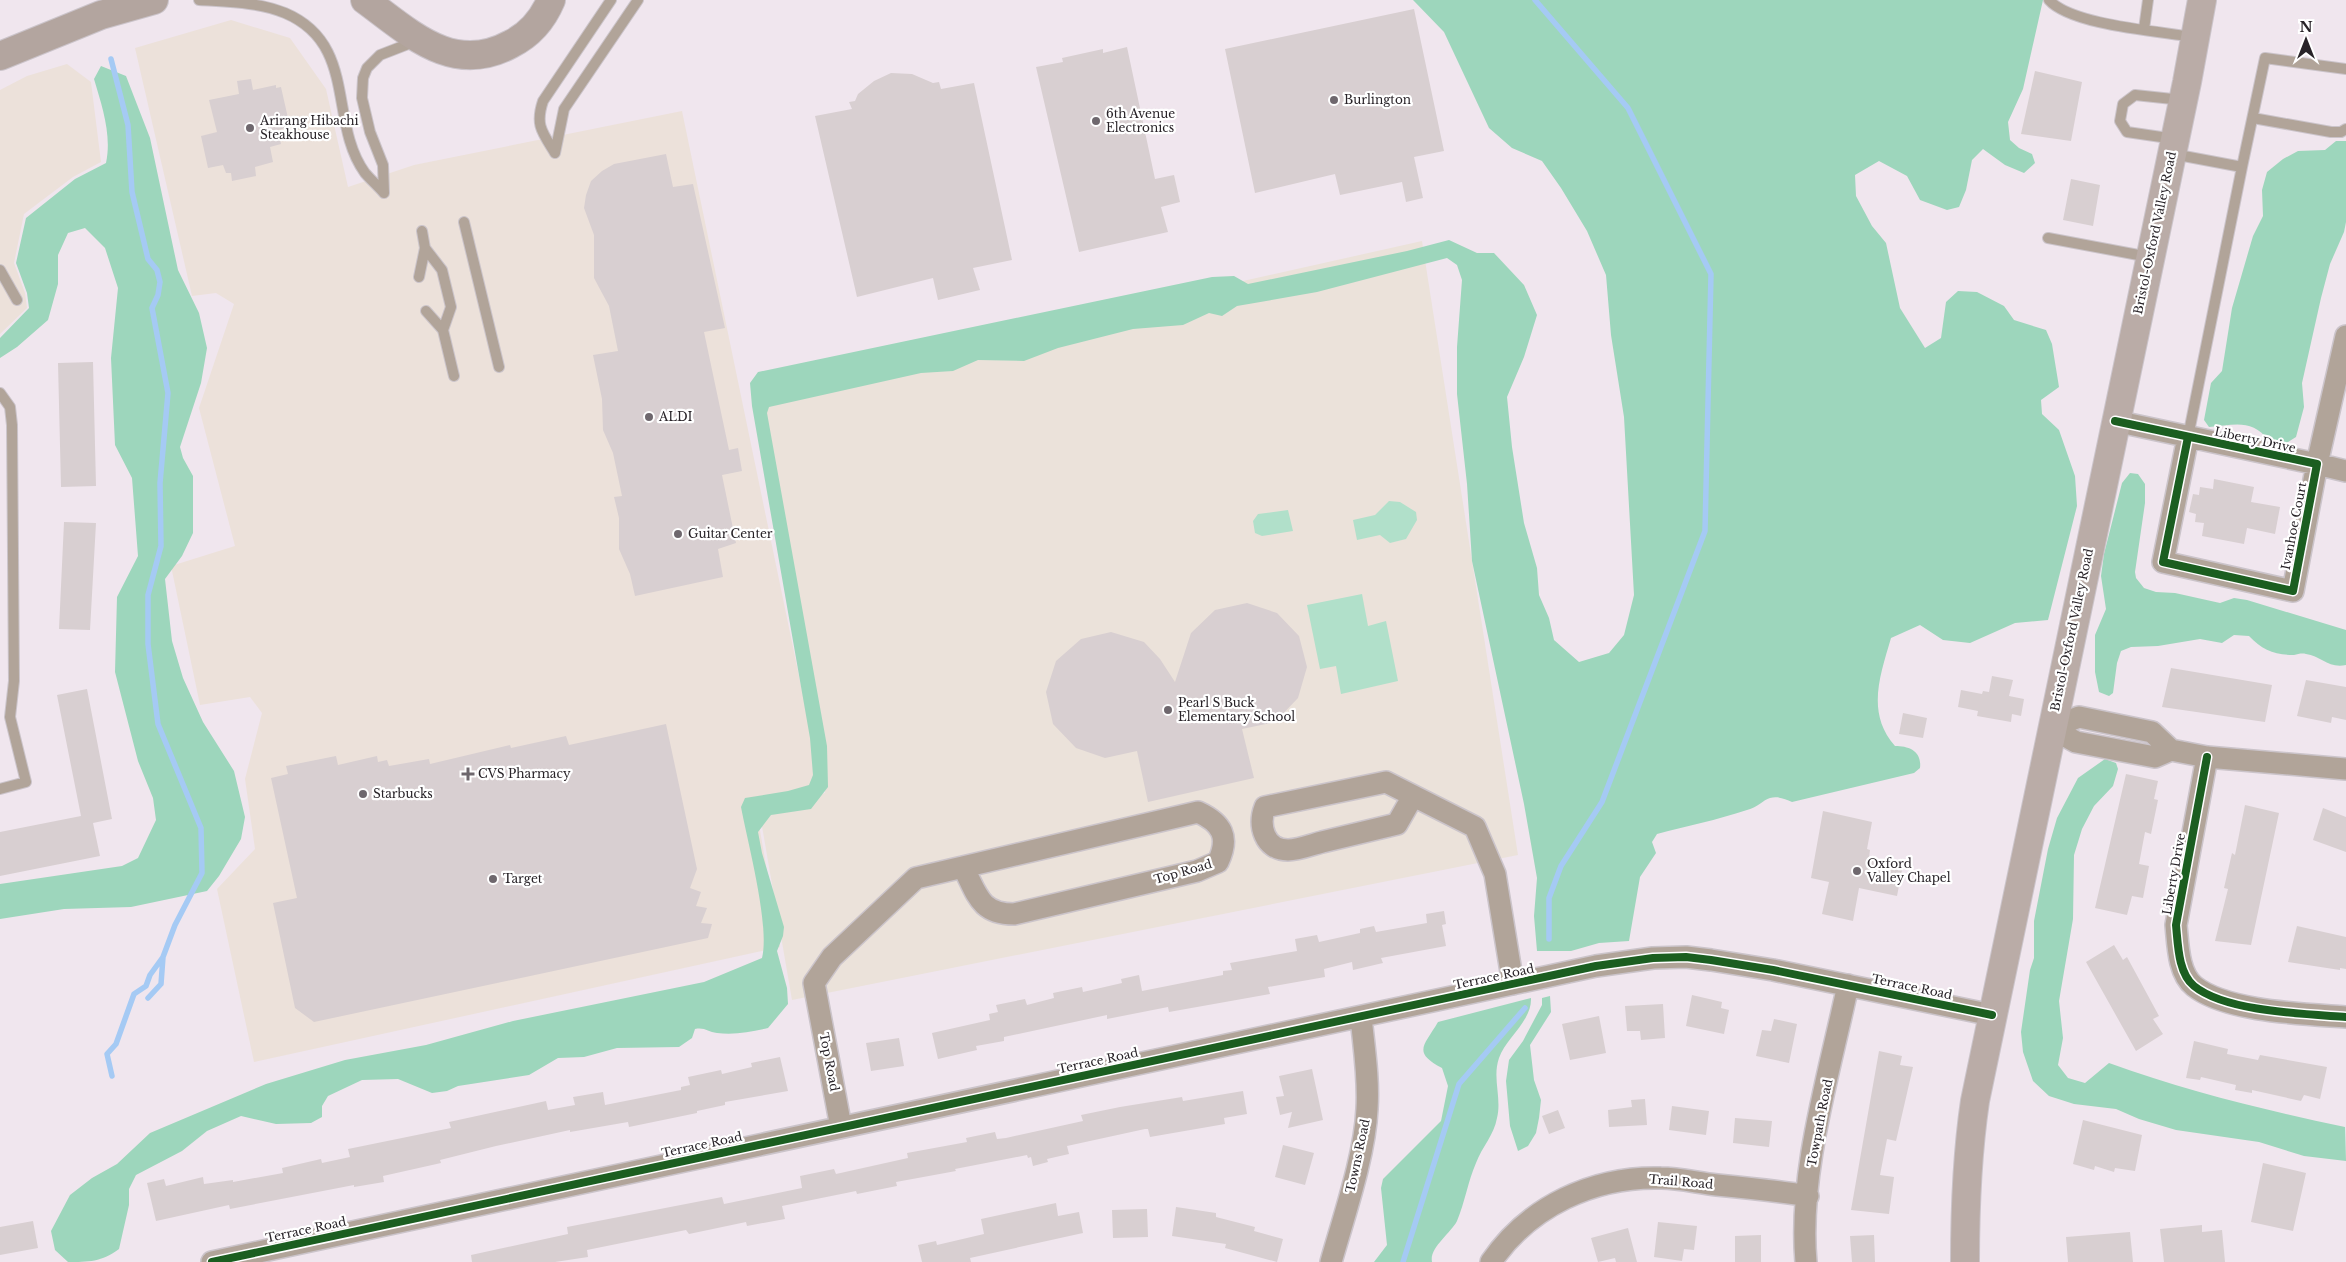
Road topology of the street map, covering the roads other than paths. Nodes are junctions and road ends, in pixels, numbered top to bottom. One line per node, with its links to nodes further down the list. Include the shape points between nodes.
1 (154, 0): 13 (main road, via 84,21)
2 (199, 0): 12 (lane, via 248,4 277,11 300,21 319,37 337,72 356,153 365,173 384,193 383,165 370,132 362,98 363,78 367,68 380,55)
3 (366, 0): 12 (main road)
4 (551, 0): 12 (main road, via 526,34 487,54 451,54)
5 (611, 0): 6 (lane, via 543,101 538,116 540,128 555,153 564,109)
6 (638, 0)
7 (2049, 0): 10 (lane, via 2057,8 2082,20)
8 (2148, 0): 10 (lane)
9 (2202, 0): 11 (main road, Bristol-Oxford Valley Road)
10 (2144, 29): 11 (lane)
11 (2195, 38): 15 (main road, Bristol-Oxford Valley Road)
12 (420, 40)
13 (0, 56)
14 (2346, 69): 16 (lane, via 2265,58)
15 (2183, 100): 18 (main road, Bristol-Oxford Valley Road); 18 (lane, via 2135,95 2123,104 2120,121 2127,132)
16 (2253, 118): 17 (lane, via 2331,132); 19 (lane)
17 (2346, 129)
18 (2173, 146): 19 (lane); 24 (main road, Bristol-Oxford Valley Road)
19 (2242, 167): 35 (lane)
20 (464, 222): 31 (lane)
21 (422, 231): 23 (lane)
22 (2048, 238): 24 (lane)
23 (425, 248): 26 (lane); 29 (lane, via 442,270 451,307)
24 (2150, 258): 34 (main road, Bristol-Oxford Valley Road)
25 (0, 270): 27 (lane)
26 (419, 277)
27 (17, 300)
28 (426, 311): 29 (lane)
29 (443, 330): 32 (lane)
30 (2346, 336): 36 (street)
31 (499, 367)
32 (454, 376)
33 (0, 394): 41 (lane, via 10,408 12,425 14,681 10,717 26,782)
34 (2115, 421): 35 (street, Liberty Drive); 38 (main road, Bristol-Oxford Valley Road)
35 (2188, 436): 36 (street, Liberty Drive); 36 (street, Ivanhoe Court, via 2162,562 2293,591)
36 (2318, 464): 37 (street, Liberty Drive)
37 (2346, 471)
38 (2051, 728): 39 (street, via 2079,717 2152,732 2171,750); 46 (main road, Bristol-Oxford Valley Road)
39 (2207, 757): 40 (street); 48 (street, Liberty Drive, via 2176,925 2184,970 2193,985 2220,1000 2282,1012)
40 (2346, 769)
41 (0, 789)
42 (1413, 796): 42 (street, via 1386,782 1265,807 1261,818 1262,830 1275,846 1287,850 1311,845 1397,824); 44 (street, via 1475,827 1495,874)
43 (963, 867): 43 (street, Top Road, via 985,907 1001,914 1014,914 1197,871 1218,862 1224,849 1220,827 1198,812); 49 (street, Top Road, via 916,878 832,957 814,983)
44 (1513, 984): 45 (street, Terrace Road, via 1596,966 1686,957 1737,963); 47 (street, Terrace Road)
45 (1848, 985): 46 (street, Terrace Road); 50 (street, Towpath Road, via 1818,1124)
46 (1992, 1015): 55 (main road, Bristol-Oxford Valley Road, via 1968,1148)
47 (1361, 1017): 49 (street, Terrace Road); 52 (street, Towns Road, via 1368,1110)
48 (2346, 1017)
49 (841, 1127): 51 (street, Terrace Road)
50 (1808, 1196): 53 (street, Trail Road, via 1662,1178 1618,1180 1585,1189 1536,1215 1516,1231); 54 (street, Towpath Road)
51 (212, 1262)
52 (1331, 1262)
53 (1491, 1262)
54 (1806, 1262)
55 (1965, 1262)

